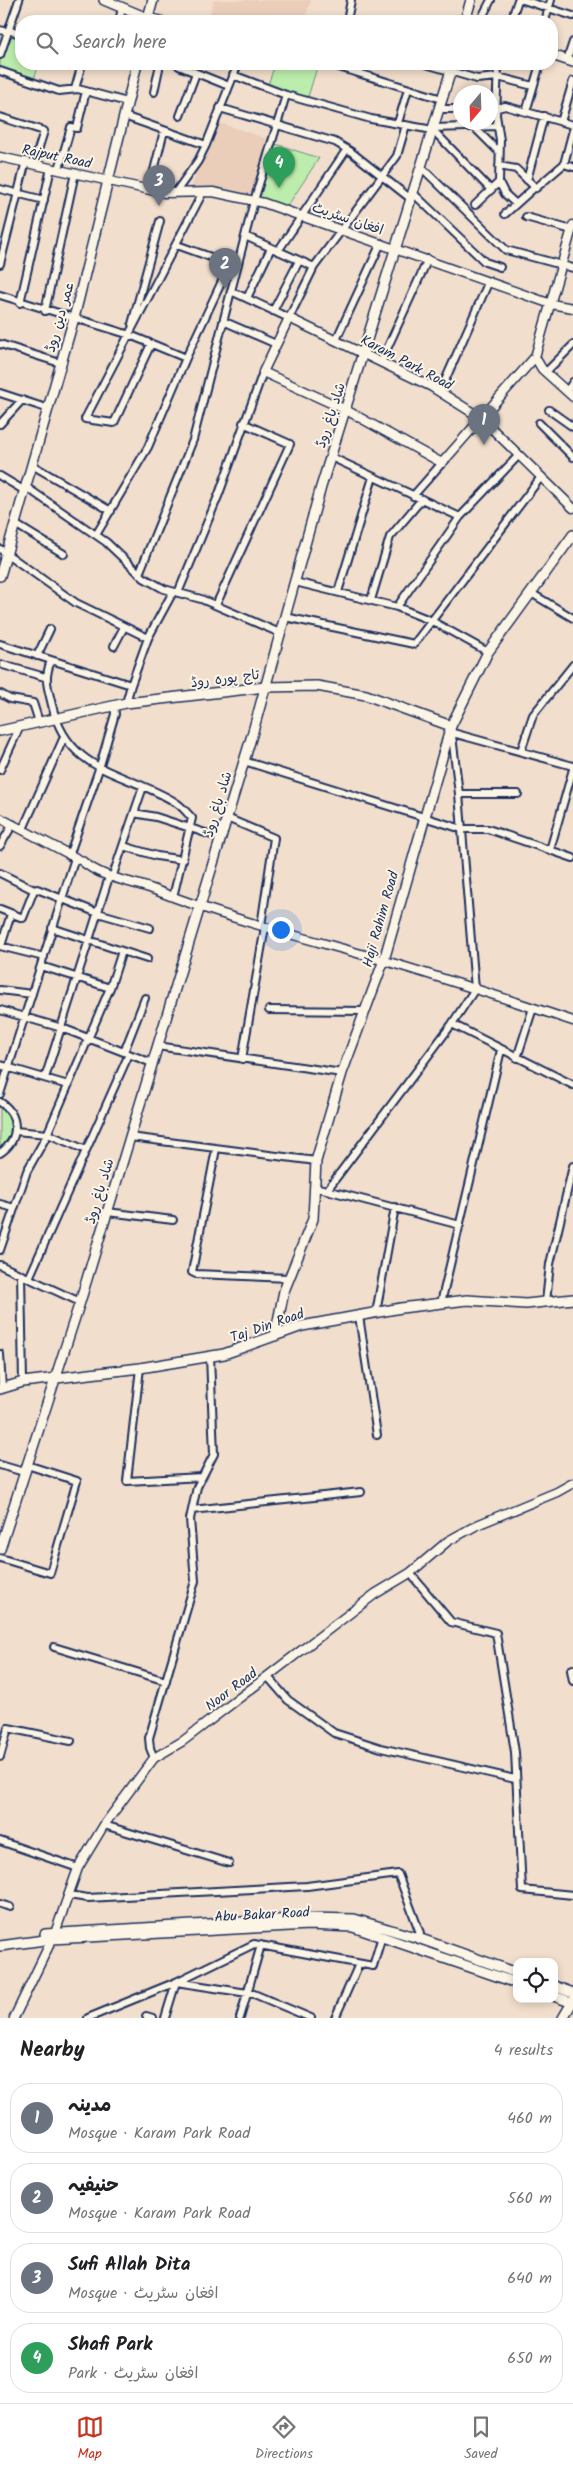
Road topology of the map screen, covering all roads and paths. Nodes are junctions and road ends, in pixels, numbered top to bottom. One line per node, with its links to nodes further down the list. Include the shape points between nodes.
1 (19, 0): 22 (street)
2 (104, 0): 10 (main road)
3 (152, 0): 14 (main road)
4 (350, 0): 15 (street)
5 (471, 0): 16 (main road)
6 (491, 0): 17 (street)
7 (518, 0): 18 (street)
8 (523, 0): 11 (street)
9 (551, 0): 11 (street)
10 (122, 8): 12 (street); 13 (main road)
11 (549, 8): 19 (street); 20 (street)
12 (120, 15)
13 (137, 15)
14 (148, 15)
15 (348, 15)
16 (467, 15)
17 (483, 15)
18 (512, 15)
19 (547, 15)
20 (573, 16)
21 (0, 30): 22 (street)
22 (8, 31): 23 (street); 25 (street)
23 (15, 33)
24 (573, 42): 27 (street)
25 (0, 55)
26 (558, 57): 27 (main road)
27 (570, 61)
28 (80, 70): 47 (street)
29 (135, 70): 52 (main road, عمر دین روڈ)
30 (159, 70): 49 (street)
31 (189, 70): 39 (street)
32 (235, 70): 40 (street)
33 (349, 70): 46 (street)
34 (450, 70): 51 (main road, شاد باغ روڈ)
35 (456, 70): 41 (street, via 477,79)
36 (498, 70): 41 (street)
37 (538, 70): 45 (street)
38 (0, 71): 47 (street, via 58,90)
39 (196, 73): 44 (street); 59 (street)
40 (233, 75): 44 (street); 50 (street)
41 (498, 77): 43 (street); 45 (street)
42 (573, 81): 62 (street)
43 (497, 85)
44 (229, 86): 53 (street)
45 (533, 86): 57 (street)
46 (408, 89): 51 (street); 63 (street)
47 (75, 90): 48 (street)
48 (86, 91): 52 (street); 83 (street, via 77,128 71,126)
49 (154, 92)
50 (286, 95): 63 (street, via 371,119); 64 (street)
51 (442, 99): 54 (main road, شاد باغ روڈ)
52 (128, 102): 58 (main road, عمر دین روڈ)
53 (220, 108): 64 (street); 73 (street)
54 (439, 109): 55 (street); 69 (main road, شاد باغ روڈ)
55 (453, 109)
56 (498, 109): 57 (street, via 505,106)
57 (526, 112): 60 (street)
58 (124, 116): 72 (street); 86 (main road, عمر دین روڈ)
59 (180, 116)
60 (544, 116): 62 (street); 87 (street)
61 (0, 117): 78 (street, via 44,131)
62 (561, 122): 66 (street)
63 (398, 123): 65 (street)
64 (277, 124): 74 (street, via 335,142); 98 (street)
65 (406, 124): 69 (street); 85 (street, via 397,156)
66 (573, 125)
67 (498, 126): 75 (street)
68 (453, 128): 69 (street)
69 (433, 129): 81 (main road, شاد باغ روڈ); 92 (street)
70 (477, 130): 75 (street)
71 (573, 130): 79 (street)
72 (164, 131): 73 (street); 91 (street)
73 (206, 145): 95 (street)
74 (347, 149): 85 (street); 102 (street)
75 (500, 152): 80 (street)
76 (0, 157): 77 (street, Rajput Road)
77 (26, 161): 78 (street, Rajput Road); 93 (street)
78 (34, 164): 83 (street, Rajput Road)
79 (564, 164): 82 (street); 89 (street)
80 (499, 166): 87 (street, via 516,169); 88 (street)
81 (421, 167): 96 (main road, شاد باغ روڈ); 117 (street, via 506,250)
82 (573, 167)
83 (55, 168): 84 (street, Rajput Road); 97 (street)
84 (75, 173): 86 (street, Rajput Road); 128 (street)
85 (384, 177): 96 (street); 106 (street)
86 (109, 180): 91 (street, افغان سٹریٹ); 130 (main road, عمر دین روڈ)
87 (527, 180): 89 (street)
88 (499, 182): 92 (street); 99 (street, via 505,194)
89 (535, 187): 99 (street)
90 (0, 189): 93 (street)
91 (149, 190): 95 (street, افغان سٹریٹ)
92 (491, 190): 100 (street)
93 (18, 192): 97 (street); 115 (street)
94 (202, 192): 95 (street, افغان سٹریٹ); 98 (street, افغان سٹریٹ); 109 (street)
95 (174, 193)
96 (412, 196): 111 (main road, شاد باغ روڈ); 119 (street, via 486,262)
97 (44, 200): 125 (street)
98 (254, 201): 102 (street, افغان سٹریٹ); 107 (street)
99 (516, 204): 101 (street)
100 (475, 205)
101 (505, 214)
102 (302, 216): 106 (street, افغان سٹریٹ); 112 (street)
103 (526, 217): 105 (street)
104 (160, 221): 133 (street)
105 (572, 227): 117 (street)
106 (342, 229): 108 (street, افغان سٹریٹ); 118 (street)
107 (245, 236): 110 (street); 116 (street)
108 (381, 243): 111 (street, افغان سٹریٹ); 134 (street)
109 (177, 245): 116 (street); 133 (street)
110 (271, 248): 112 (street); 124 (street)
111 (396, 248): 113 (street, افغان سٹریٹ); 139 (main road, شاد باغ روڈ)
112 (278, 251): 114 (street)
113 (428, 259): 121 (street, افغان سٹریٹ); 142 (street)
114 (299, 261): 118 (street); 129 (street)
115 (0, 264)
116 (234, 265): 122 (street); 141 (street)
117 (562, 265): 120 (street); 126 (street)
118 (314, 267): 131 (street)
119 (500, 267)
120 (573, 268)
121 (489, 281): 126 (street, افغان سٹریٹ); 148 (street)
122 (231, 291): 124 (street, Karam Park Road); 132 (street)
123 (0, 295): 125 (street)
124 (247, 298): 129 (street, Karam Park Road)
125 (20, 303): 128 (street)
126 (551, 304): 127 (street, افغان سٹریٹ); 140 (street)
127 (573, 308)
128 (45, 311): 130 (street)
129 (273, 311): 131 (street, Karam Park Road)
130 (74, 318): 133 (street); 143 (main road, عمر دین روڈ)
131 (289, 318): 134 (street, Karam Park Road); 137 (street)
132 (223, 321): 137 (street); 179 (street, via 193,440)
133 (130, 335): 136 (street); 136 (street, via 85,419 114,423)
134 (336, 340): 139 (street, Karam Park Road)
135 (0, 344): 143 (street)
136 (151, 344): 141 (street)
137 (276, 344): 144 (street)
138 (573, 345): 145 (street)
139 (363, 353): 142 (street, Karam Park Road); 153 (main road, شاد باغ روڈ)
140 (535, 357): 145 (street); 155 (street)
141 (186, 358): 172 (street, via 148,447)
142 (382, 362): 148 (street, Karam Park Road)
143 (60, 363): 152 (main road, عمر دین روڈ)
144 (263, 372): 153 (street); 156 (street)
145 (546, 372): 147 (street)
146 (573, 382): 147 (street)
147 (566, 391): 150 (street)
148 (440, 392): 155 (street, Karam Park Road)
149 (0, 393): 151 (street)
150 (573, 397)
151 (22, 400): 152 (street); 158 (street)
152 (46, 408): 164 (main road, عمر دین روڈ)
153 (346, 410): 161 (main road, شاد باغ روڈ); 163 (street)
154 (549, 410): 159 (street)
155 (481, 418): 160 (street, Karam Park Road); 163 (street)
156 (243, 423): 182 (street, via 219,494); 186 (street, via 290,444)
157 (539, 423): 162 (street)
158 (0, 424)
159 (573, 427)
160 (519, 455): 167 (street, Karam Park Road); 173 (street)
161 (331, 457): 166 (street); 181 (main road, شاد باغ روڈ)
162 (573, 457)
163 (442, 463): 169 (street)
164 (32, 465): 168 (main road, عمر دین روڈ); 172 (street)
165 (0, 476): 168 (street)
166 (373, 477): 169 (street); 183 (street)
167 (541, 477): 171 (street, Karam Park Road); 190 (street)
168 (26, 489): 174 (main road, عمر دین روڈ); 175 (street)
169 (413, 496): 170 (street)
170 (422, 499): 173 (street); 185 (street, via 390,536)
171 (573, 508)
172 (111, 511): 175 (street)
173 (460, 517): 187 (street)
174 (15, 524): 177 (main road, عمر دین روڈ); 178 (street)
175 (96, 535): 179 (street)
176 (573, 535): 184 (main road, Haji Rahim Road)
177 (3, 552): 180 (main road, عمر دین روڈ); 191 (street, via 76,603)
178 (64, 554)
179 (139, 574): 182 (street, via 164,590)
180 (0, 576)
181 (295, 582): 183 (street); 188 (main road, شاد باغ روڈ)
182 (176, 592): 186 (street); 194 (street)
183 (338, 592): 185 (street)
184 (531, 594): 189 (street); 197 (main road, Haji Rahim Road)
185 (371, 600): 187 (street)
186 (216, 605): 193 (street)
187 (397, 607): 190 (street)
188 (285, 617): 190 (street, via 414,644); 193 (main road, شاد باغ روڈ)
189 (573, 618)
190 (432, 621): 197 (street)
191 (124, 627): 194 (street); 196 (street)
192 (50, 629): 198 (street)
193 (280, 633): 204 (main road, شاد باغ روڈ)
194 (148, 638): 203 (street)
195 (0, 644): 198 (street)
196 (114, 646)
197 (488, 652): 211 (main road, Haji Rahim Road)
198 (37, 656): 199 (street)
199 (51, 660): 202 (street); 203 (street)
200 (3, 665): 202 (street)
201 (573, 665): 214 (street, via 533,715)
202 (45, 677): 208 (street)
203 (131, 685): 206 (street)
204 (266, 687): 206 (main road, تاج پورہ روڈ); 211 (main road, تاج پورہ روڈ, via 316,686 366,695); 215 (main road, شاد باغ روڈ)
205 (1, 694): 209 (street, via 33,703)
206 (126, 703): 207 (main road, تاج پورہ روڈ)
207 (114, 706): 208 (main road, تاج پورہ روڈ); 217 (street, via 115,714)
208 (55, 718): 209 (main road, تاج پورہ روڈ); 213 (street)
209 (39, 722): 210 (main road, تاج پورہ روڈ)
210 (20, 726): 212 (main road, تاج پورہ روڈ); 218 (street)
211 (452, 730): 214 (street); 220 (street); 223 (main road, Haji Rahim Road)
212 (0, 731)
213 (64, 737): 217 (street, via 85,760); 227 (street)
214 (522, 751): 216 (street)
215 (244, 761): 223 (street); 225 (main road, شاد باغ روڈ)
216 (573, 768): 233 (street)
217 (99, 769): 219 (street); 234 (street)
218 (0, 770)
219 (143, 787): 222 (street); 229 (street, via 176,803 192,818)
220 (459, 794): 221 (street); 228 (street)
221 (518, 794)
222 (134, 813): 229 (street); 232 (street)
223 (424, 816): 228 (street); 254 (main road, Haji Rahim Road)
224 (0, 818): 226 (street)
225 (227, 818): 230 (main road, شاد باغ روڈ); 246 (street, via 274,838)
226 (13, 824): 227 (street); 231 (street)
227 (23, 829): 234 (street)
228 (462, 829): 233 (street, via 488,828); 258 (street)
229 (191, 830): 230 (street); 236 (street)
230 (220, 838): 242 (main road, شاد باغ روڈ)
231 (0, 846)
232 (123, 846): 236 (street); 238 (street)
233 (550, 850): 235 (street)
234 (72, 857): 238 (street); 241 (street)
235 (573, 858)
236 (183, 860): 240 (street)
237 (0, 873): 239 (street)
238 (110, 877): 240 (street); 244 (street)
239 (34, 890): 241 (street); 245 (street, via 23,918)
240 (173, 897): 242 (street)
241 (62, 898): 244 (street); 247 (street)
242 (200, 908): 246 (street); 271 (main road, شاد باغ روڈ)
243 (0, 909): 245 (street)
244 (98, 913): 248 (street); 249 (street)
245 (11, 914): 250 (street)
246 (263, 926): 254 (street); 275 (street)
247 (52, 928): 249 (street); 252 (street)
248 (150, 928)
249 (89, 940): 251 (street); 256 (street)
250 (1, 946): 252 (street)
251 (122, 951): 253 (street); 257 (street)
252 (44, 957): 255 (street)
253 (147, 959)
254 (384, 960): 258 (street); 265 (main road, Haji Rahim Road)
255 (41, 966): 256 (street); 260 (street)
256 (78, 977): 257 (street); 269 (street)
257 (110, 988): 270 (street)
258 (475, 989): 262 (street); 268 (street)
259 (0, 990): 260 (street)
260 (32, 994): 266 (street)
261 (146, 998): 273 (street)
262 (533, 1008): 267 (street); 274 (street)
263 (0, 1010): 266 (street)
264 (269, 1010): 265 (street)
265 (365, 1011): 279 (main road, Haji Rahim Road)
266 (24, 1016): 269 (street); 278 (street)
267 (573, 1021)
268 (452, 1024): 272 (street); 294 (street)
269 (62, 1028): 270 (street); 280 (street)
270 (89, 1038): 273 (street); 281 (street)
271 (158, 1046): 275 (street); 276 (main road, شاد باغ روڈ)
272 (501, 1050): 274 (street); 300 (street)
273 (126, 1053): 276 (street); 289 (street)
274 (517, 1058): 282 (street)
275 (242, 1059): 279 (street)
276 (152, 1063): 287 (main road, شاد باغ روڈ)
277 (0, 1065): 278 (street)
278 (8, 1067): 280 (street); 283 (street)
279 (342, 1073): 291 (main road, Haji Rahim Road)
280 (45, 1078): 281 (street)
281 (68, 1085): 286 (street)
282 (573, 1085)
283 (0, 1094)
284 (0, 1102): 285 (street, via 12,1113)
285 (16, 1131): 286 (street); 290 (street)
286 (48, 1134): 289 (street); 297 (street, via 27,1171)
287 (130, 1137): 288 (street); 298 (main road, شاد باغ روڈ)
288 (216, 1149): 291 (street); 305 (street, via 192,1272)
289 (86, 1150): 304 (street)
290 (0, 1153)
291 (316, 1161): 293 (main road, Haji Rahim Road)
292 (573, 1166): 308 (street, via 550,1264)
293 (314, 1187): 294 (street); 305 (main road, Haji Rahim Road, via 313,1219)
294 (327, 1190): 296 (street)
295 (0, 1204): 297 (street)
296 (395, 1207): 300 (street); 310 (street)
297 (14, 1208): 301 (street)
298 (107, 1212): 299 (street); 307 (main road, شاد باغ روڈ)
299 (173, 1220)
300 (460, 1225): 309 (street)
301 (0, 1250)
302 (0, 1265): 303 (street)
303 (21, 1275): 304 (street); 317 (street)
304 (29, 1278): 307 (street)
305 (290, 1278): 312 (main road, Haji Rahim Road, via 284,1290)
306 (573, 1299): 308 (main road, Taj Din Road)
307 (80, 1302): 316 (main road, شاد باغ روڈ)
308 (546, 1302): 309 (main road, Taj Din Road, via 526,1304 467,1300)
309 (441, 1303): 310 (main road, Taj Din Road)
310 (376, 1313): 311 (main road, Taj Din Road)
311 (358, 1316): 312 (main road, Taj Din Road, via 302,1326); 319 (street)
312 (275, 1336): 314 (main road, Taj Din Road)
313 (0, 1354): 318 (street)
314 (210, 1356): 315 (main road, Taj Din Road); 322 (street, via 214,1454)
315 (140, 1368): 316 (main road, Taj Din Road); 322 (street, via 127,1481)
316 (54, 1378): 317 (main road, Taj Din Road); 321 (main road, شاد باغ روڈ)
317 (23, 1382): 318 (main road, Taj Din Road)
318 (1, 1389)
319 (377, 1435)
320 (0, 1464): 321 (street)
321 (25, 1468): 326 (main road, شاد باغ روڈ); 327 (street, via 77,1481 50,1573)
322 (202, 1477): 325 (street)
323 (573, 1483): 328 (street, Noor Road, via 448,1541)
324 (361, 1492): 325 (street)
325 (192, 1510): 332 (street, via 196,1582)
326 (0, 1549)
327 (0, 1558)
328 (410, 1573): 331 (street, Noor Road, via 376,1594); 337 (street, via 451,1622 496,1633 515,1752)
329 (54, 1647): 332 (street)
330 (573, 1669): 333 (street)
331 (268, 1677): 336 (street, Noor Road, via 183,1741); 337 (street, via 288,1700 334,1733 381,1748)
332 (166, 1681): 336 (street, via 150,1738)
333 (573, 1681)
334 (70, 1741): 335 (street, via 8,1728)
335 (0, 1757)
336 (154, 1758): 338 (street, Noor Road)
337 (516, 1779): 343 (street, via 522,1890)
338 (104, 1826): 340 (street); 341 (street, Noor Road)
339 (0, 1841): 341 (street)
340 (229, 1863)
341 (78, 1868): 342 (street, Noor Road)
342 (68, 1895): 346 (street, Noor Road); 348 (street, via 88,1898 307,1886 398,1874 420,1933)
343 (573, 1895)
344 (0, 1904): 345 (street)
345 (10, 1907)
346 (54, 1936): 347 (main road, Abu Bakar Road, via 308,1925 353,1927); 348 (main road, Abu Bakar Road, via 308,1918 354,1919); 349 (main road, Abu Bakar Road); 351 (main road, Abu Bakar Road); 360 (street, Noor Road)
347 (382, 1936): 352 (street, via 373,1966); 355 (main road, Abu Bakar Road)
348 (418, 1938): 353 (main road, Abu Bakar Road)
349 (0, 1940)
350 (261, 1945): 352 (street); 354 (street, via 254,1944); 357 (street)
351 (0, 1946)
352 (359, 1964): 365 (street)
353 (513, 1972)
354 (176, 1982): 357 (street); 361 (street); 362 (street)
355 (513, 1982)
356 (558, 1989): 359 (main road)
357 (248, 1993): 363 (street); 364 (street)
358 (558, 1997): 359 (main road)
359 (573, 2000): 366 (main road)
360 (14, 2018)
361 (88, 2018)
362 (166, 2018)
363 (240, 2018)
364 (312, 2018)
365 (335, 2018)
366 (563, 2018)

